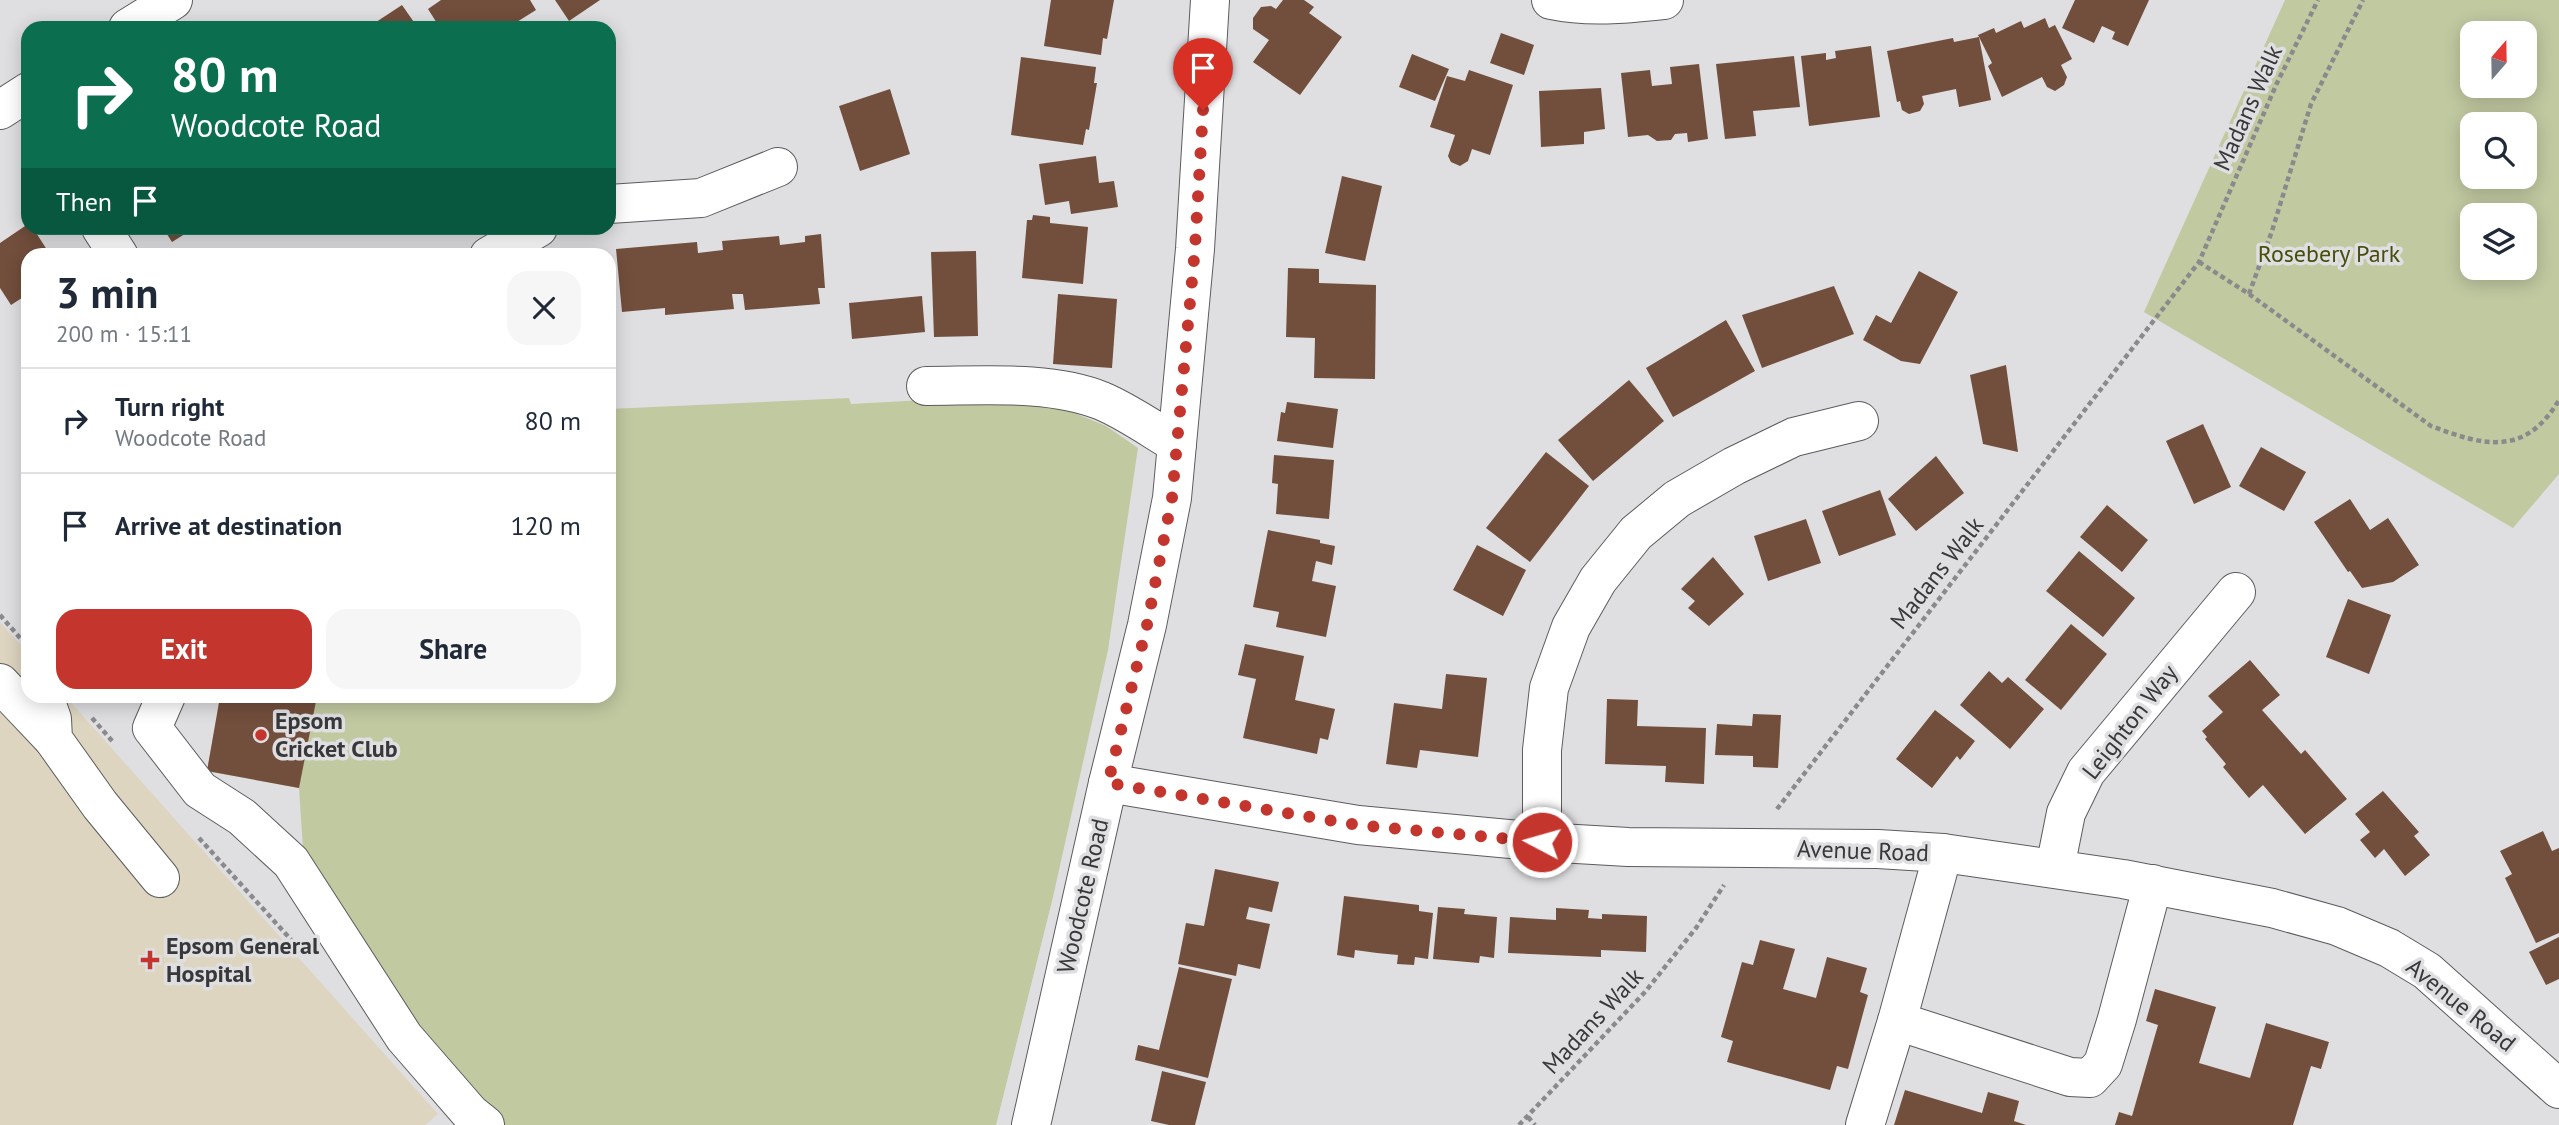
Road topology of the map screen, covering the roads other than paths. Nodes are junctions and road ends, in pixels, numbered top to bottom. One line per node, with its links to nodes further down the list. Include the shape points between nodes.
1 (173, 0): 5 (main road)
2 (1210, 0): 12 (main road, Woodcote Road)
3 (1551, 0): 4 (main road, via 1573,4)
4 (1664, 0)
5 (139, 21)
6 (778, 167): 7 (main road, via 701,198)
7 (616, 204)
8 (526, 235): 9 (main road)
9 (503, 248)
10 (926, 386): 12 (main road, via 1034,386 1102,401)
11 (1859, 421): 21 (main road, via 1794,437 1677,499 1636,533 1598,580 1571,627 1549,688 1542,750)
12 (1177, 444): 20 (main road, Woodcote Road, via 1172,498 1147,625)
13 (2236, 592): 23 (main road, Leighton Way, via 2086,772 2066,813)
14 (0, 657): 15 (main road)
15 (21, 673)
16 (0, 683): 19 (main road)
17 (46, 703): 19 (main road)
18 (163, 703): 28 (main road, via 152,728 200,790 242,817 291,862 404,1037)
19 (53, 739): 24 (main road)
20 (1108, 783): 21 (main road, Avenue Road, via 1358,825); 29 (main road, Woodcote Road)
21 (1542, 842): 22 (main road, Avenue Road)
22 (1943, 853): 23 (main road, Avenue Road); 26 (main road)
23 (2055, 868): 25 (main road, Avenue Road)
24 (160, 878)
25 (2152, 884): 26 (main road, via 2103,1064 2090,1078 2070,1077); 27 (main road, Avenue Road, via 2272,908 2337,926 2389,948 2427,971)
26 (1897, 1021): 30 (main road)
27 (2559, 1089)
28 (485, 1125)
29 (1031, 1125)
30 (1865, 1125)

